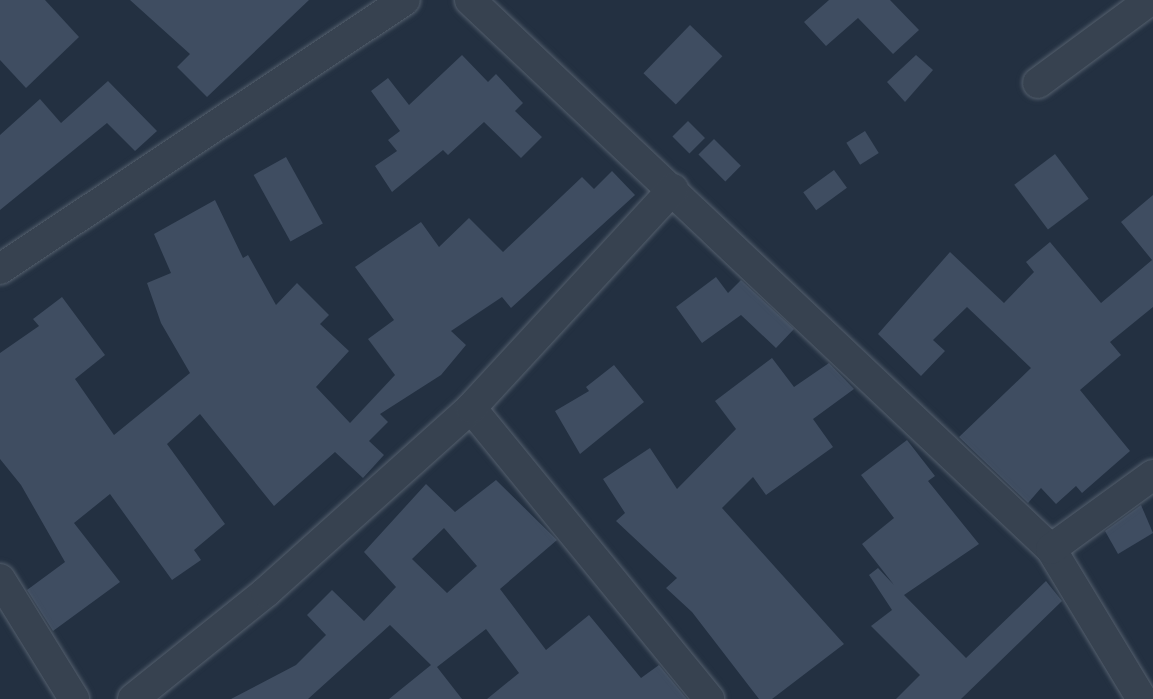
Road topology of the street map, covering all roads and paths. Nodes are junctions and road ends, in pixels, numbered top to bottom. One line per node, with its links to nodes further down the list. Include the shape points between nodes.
1 (405, 0): 6 (street)
2 (470, 0): 5 (street)
3 (1150, 0): 4 (street)
4 (1038, 83)
5 (673, 189): 7 (street); 9 (street)
6 (0, 269)
7 (471, 408): 12 (street, via 266,592); 13 (street)
8 (1153, 475): 9 (street)
9 (1051, 549): 14 (street)
10 (0, 579): 11 (street)
11 (74, 699)
12 (133, 699)
13 (709, 699)
14 (1142, 699)

